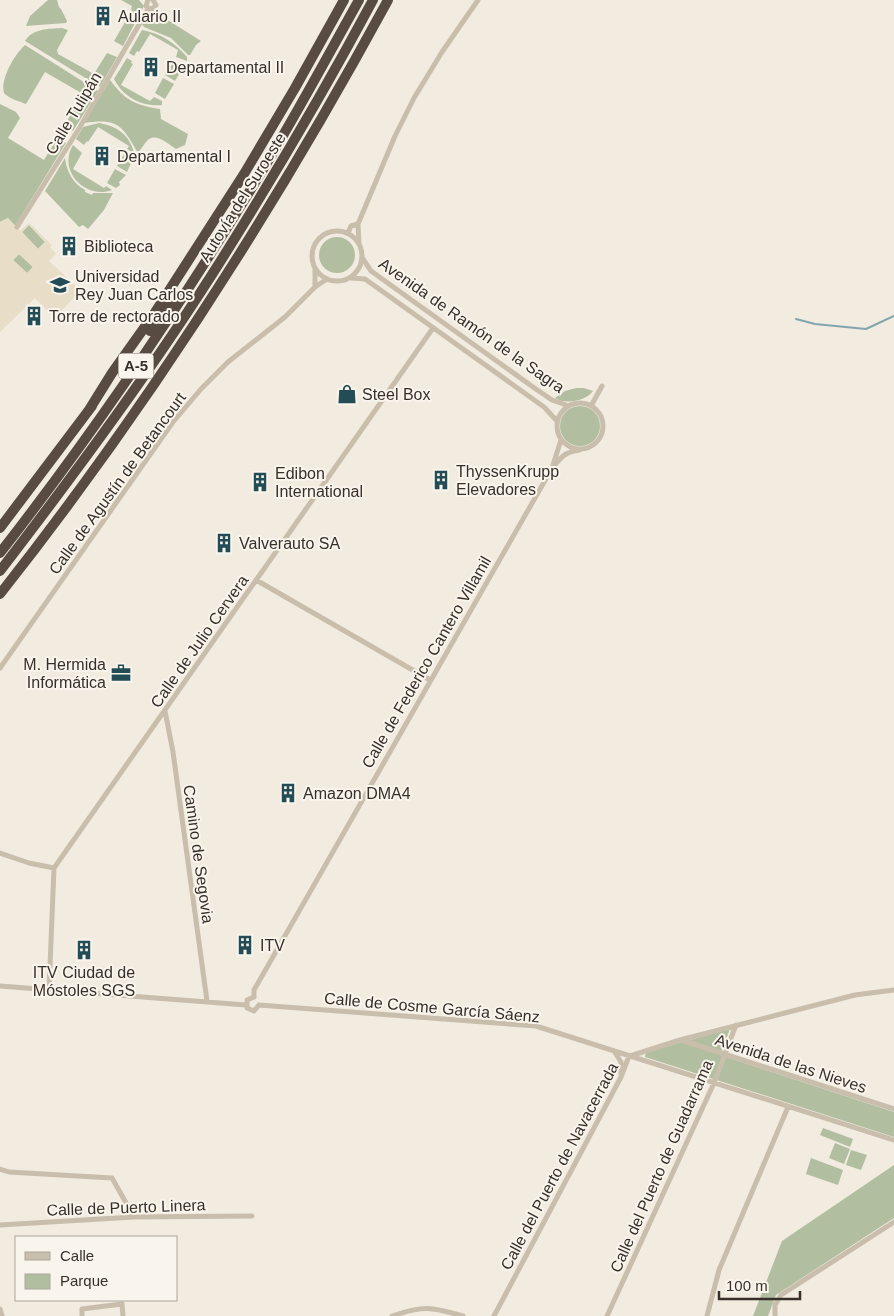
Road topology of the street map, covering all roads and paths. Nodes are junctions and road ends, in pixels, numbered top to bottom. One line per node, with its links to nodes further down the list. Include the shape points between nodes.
1 (148, 0): 8 (street, Calle Tulipán, via 145,5)
2 (153, 0): 8 (street, Calle Tulipán, via 155,7)
3 (344, 0): 23 (highway, via 244,174)
4 (359, 0): 9 (highway, Autovía del Suroeste / A-5)
5 (373, 0): 30 (highway, Autovía del Suroeste / A-5, via 284,157 219,263 72,478)
6 (388, 0): 32 (highway, via 295,165 182,343)
7 (478, 0): 10 (street, via 414,98)
8 (148, 9): 11 (street, Calle Tulipán)
9 (261, 172): 23 (highway, via 181,291); 29 (highway, Autovía del Suroeste / A-5, via 118,393)
10 (358, 224): 12 (street, via 352,226); 13 (street)
11 (17, 228)
12 (348, 233): 13 (street); 15 (street, via 332,232 319,239 312,253)
13 (360, 244): 14 (street)
14 (363, 260): 16 (street); 21 (street, Avenida de Ramón de la Sagra, via 371,271 533,387 552,400)
15 (315, 268): 17 (street); 18 (street)
16 (351, 278): 17 (street, via 343,281); 19 (street, Avenida de Ramón de la Sagra, via 365,279)
17 (327, 279): 18 (street, Calle de Agustín de Betancourt)
18 (315, 287): 33 (street, Calle de Agustín de Betancourt, via 286,316 228,362 173,422)
19 (433, 328): 24 (street, Avenida de Ramón de la Sagra, via 544,407); 31 (street, Calle de Julio Cervera)
20 (602, 386): 22 (street)
21 (569, 406): 22 (street); 24 (street)
22 (591, 406): 26 (street, via 602,419 601,436 589,448)
23 (89, 410): 28 (highway)
24 (557, 421): 25 (street)
25 (561, 440): 26 (street); 27 (street, Calle de Federico Cantero Villamil)
26 (580, 450): 27 (street, Calle de Federico Cantero Villamil, via 562,455)
27 (551, 470): 34 (street, Calle de Federico Cantero Villamil)
28 (0, 528)
29 (0, 553)
30 (0, 571)
31 (256, 580): 34 (street); 35 (street, Calle de Julio Cervera)
32 (0, 594)
33 (0, 668)
34 (430, 680): 41 (street, Calle de Federico Cantero Villamil, via 254,990)
35 (165, 711): 37 (street, Calle de Julio Cervera); 42 (street, Camino de Segovia)
36 (0, 853): 37 (street)
37 (54, 868): 39 (street)
38 (0, 986): 39 (street)
39 (49, 990): 42 (street)
40 (894, 990): 45 (street, Calle del Puerto de Navacerrada, via 855,994)
41 (254, 997): 43 (street, via 248,999); 44 (street)
42 (207, 1001): 43 (street)
43 (246, 1005): 44 (street, via 253,1011)
44 (259, 1005): 47 (street, Calle de Cosme García Sáenz, via 536,1026)
45 (736, 1025): 46 (street, Calle del Puerto de Navacerrada); 48 (street, Calle del Puerto de Guadarrama)
46 (680, 1040): 48 (street, Avenida de las Nieves); 49 (street, Calle del Puerto de Navacerrada)
47 (614, 1051): 49 (street, Calle de Cosme García Sáenz); 50 (street, via 621,1062)
48 (725, 1054): 51 (street, Calle del Puerto de Guadarrama); 53 (street, Avenida de las Nieves)
49 (629, 1056): 50 (street, Calle del Puerto de Navacerrada); 51 (street)
50 (621, 1077): 66 (street, Calle del Puerto de Navacerrada)
51 (714, 1082): 52 (street); 67 (street, Calle del Puerto de Guadarrama)
52 (788, 1107): 54 (street); 68 (street, via 719,1270)
53 (894, 1109)
54 (894, 1140)
55 (0, 1170): 57 (street, via 112,1178)
56 (252, 1216): 57 (street, Calle de Puerto Linera)
57 (134, 1217): 59 (street, Calle de Puerto Linera)
58 (894, 1222): 69 (street, via 781,1295 775,1305)
59 (0, 1225)
60 (0, 1309): 61 (street)
61 (2, 1316)
62 (82, 1316): 63 (street, via 82,1309 122,1304)
63 (123, 1316)
64 (392, 1316): 65 (street, via 414,1308 432,1308)
65 (463, 1316)
66 (494, 1316)
67 (607, 1316)
68 (707, 1316)
69 (775, 1316)

